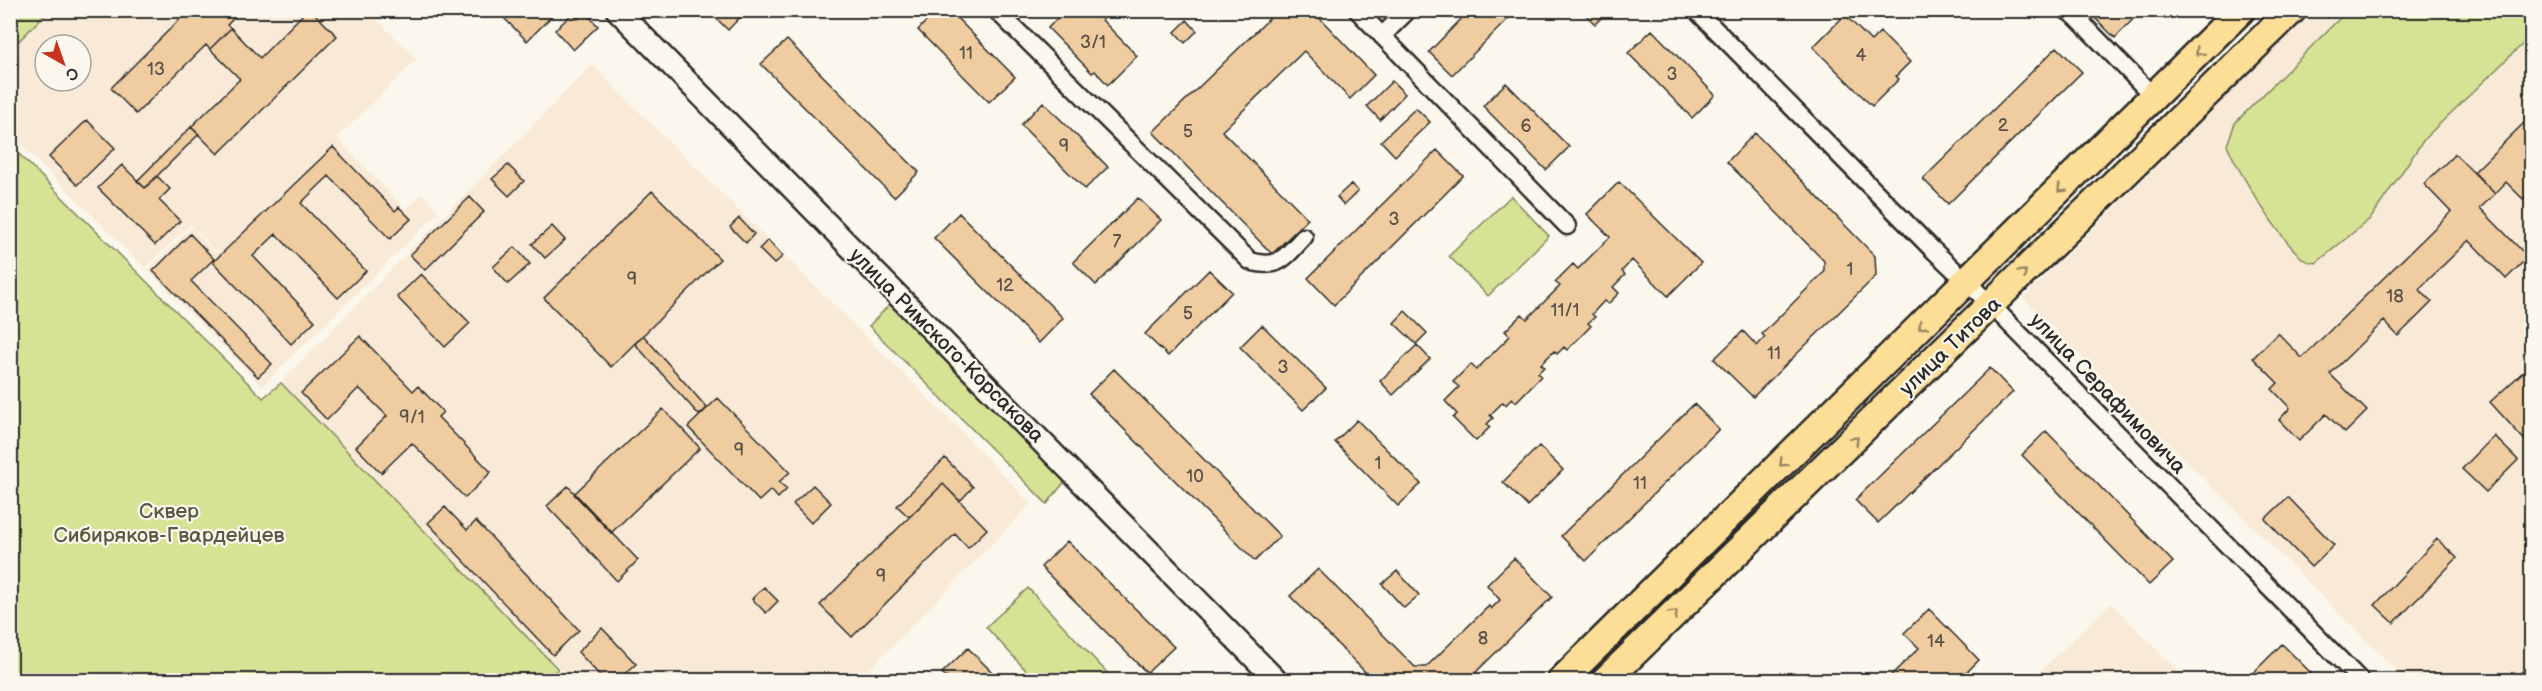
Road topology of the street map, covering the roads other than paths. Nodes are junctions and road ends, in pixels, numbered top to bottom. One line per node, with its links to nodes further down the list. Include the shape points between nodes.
1 (996, 10): 12 (street, via 1250,261 1272,265)
2 (1357, 10): 9 (street)
3 (1408, 10): 9 (street)
4 (1696, 10): 13 (street, улица Серафимовича)
5 (2066, 10): 10 (street)
6 (2241, 10): 10 (main road, улица Титова, one-way to 10)
7 (2292, 10): 14 (main road, улица Титова, one-way to 7)
8 (622, 12): 15 (street, улица Римского-Корсакова)
9 (1382, 36): 11 (street)
10 (2154, 97): 13 (main road, улица Титова, one-way to 13)
11 (1568, 226)
12 (1304, 237)
13 (1967, 282): 14 (street, улица Серафимовича); 16 (main road, улица Титова, one-way to 16)
14 (1991, 305): 17 (main road, улица Титова, one-way to 14); 18 (street, улица Серафимовича)
15 (1276, 681)
16 (1562, 681)
17 (1606, 681)
18 (2360, 681)

